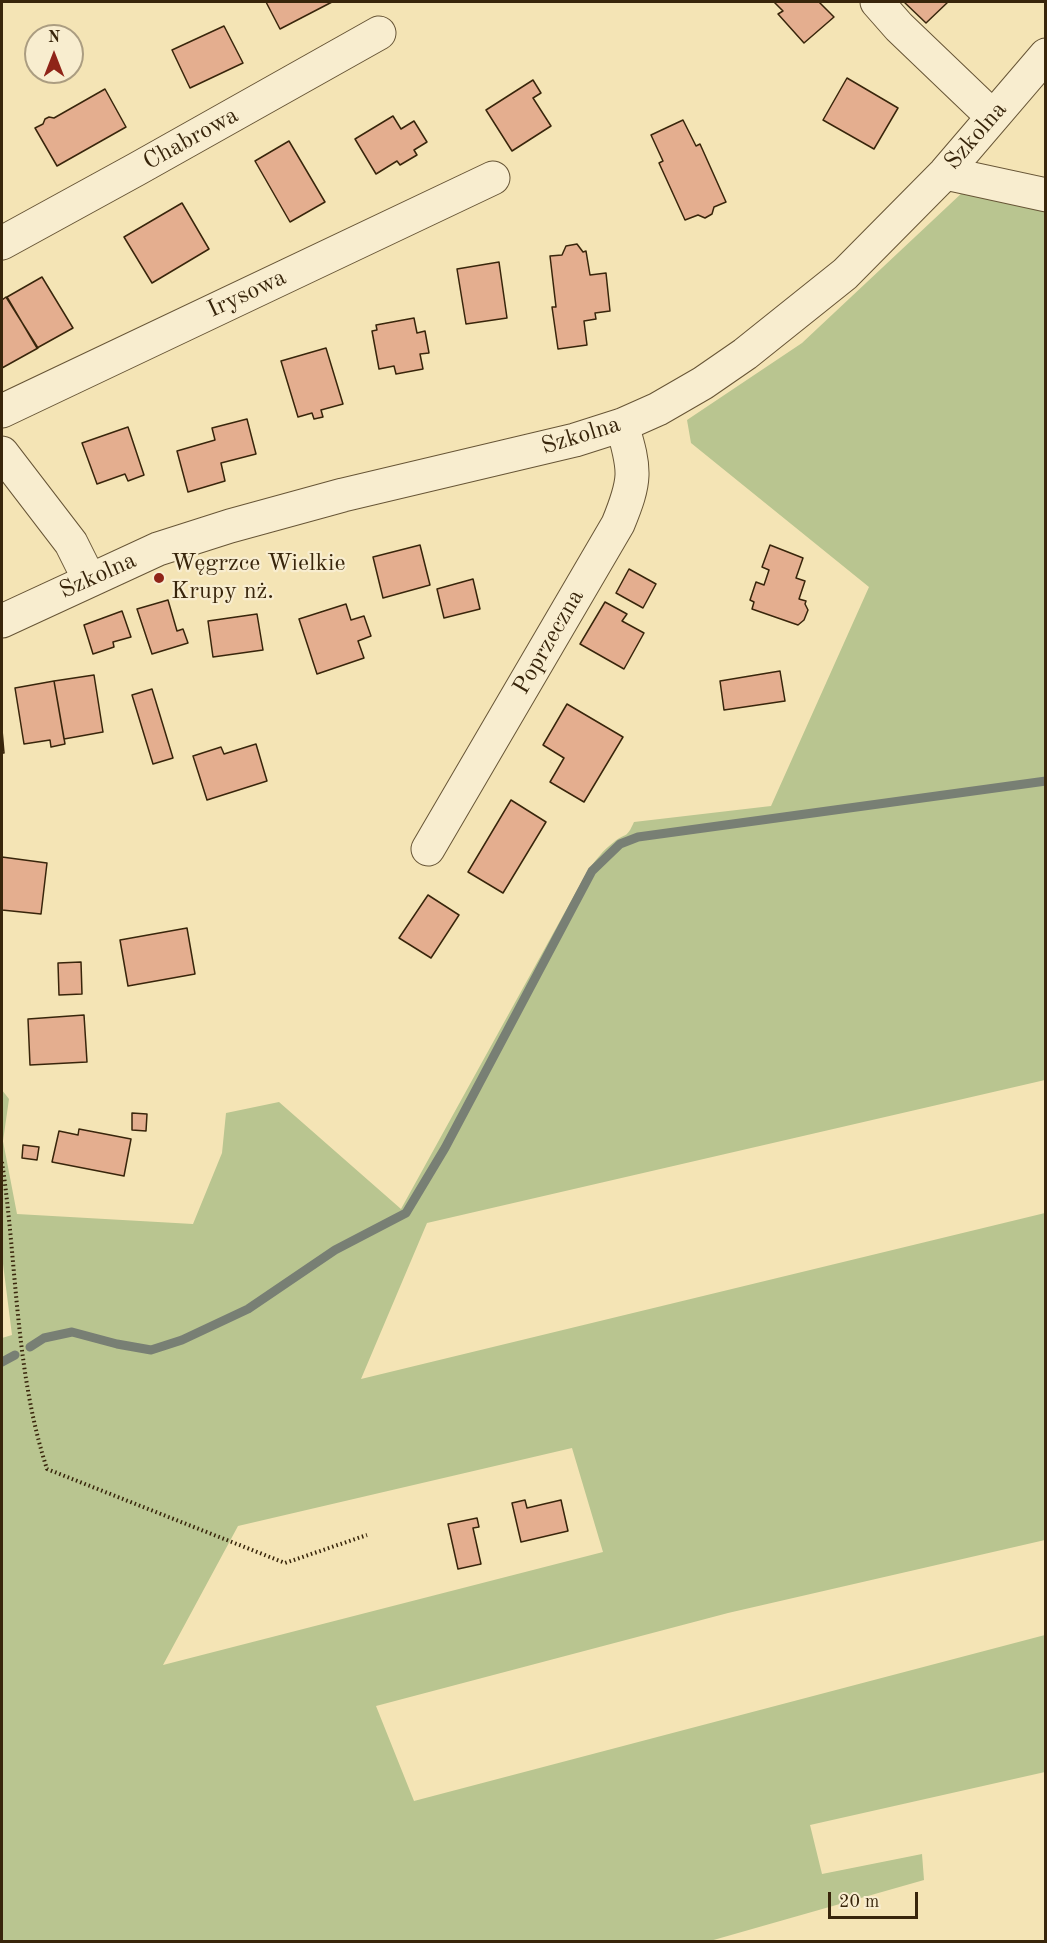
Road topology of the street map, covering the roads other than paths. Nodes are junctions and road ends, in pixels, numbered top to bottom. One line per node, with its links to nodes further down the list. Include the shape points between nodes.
1 (877, 2): 4 (street)
2 (379, 33): 8 (street, Chabrowa)
3 (1046, 55): 4 (street, Szkolna)
4 (993, 117): 5 (street, Szkolna)
5 (945, 173): 7 (street); 10 (street, Szkolna, via 845,274 770,335 702,383)
6 (493, 178): 9 (street, Irysowa)
7 (1046, 195)
8 (2, 243)
9 (2, 411)
10 (622, 425): 12 (street, Szkolna, via 230,526 158,549); 14 (street, Poprzeczna, via 632,455 633,475 618,524)
11 (2, 453): 12 (street, via 71,543)
12 (89, 579): 13 (street, Szkolna)
13 (2, 621)
14 (428, 849)

